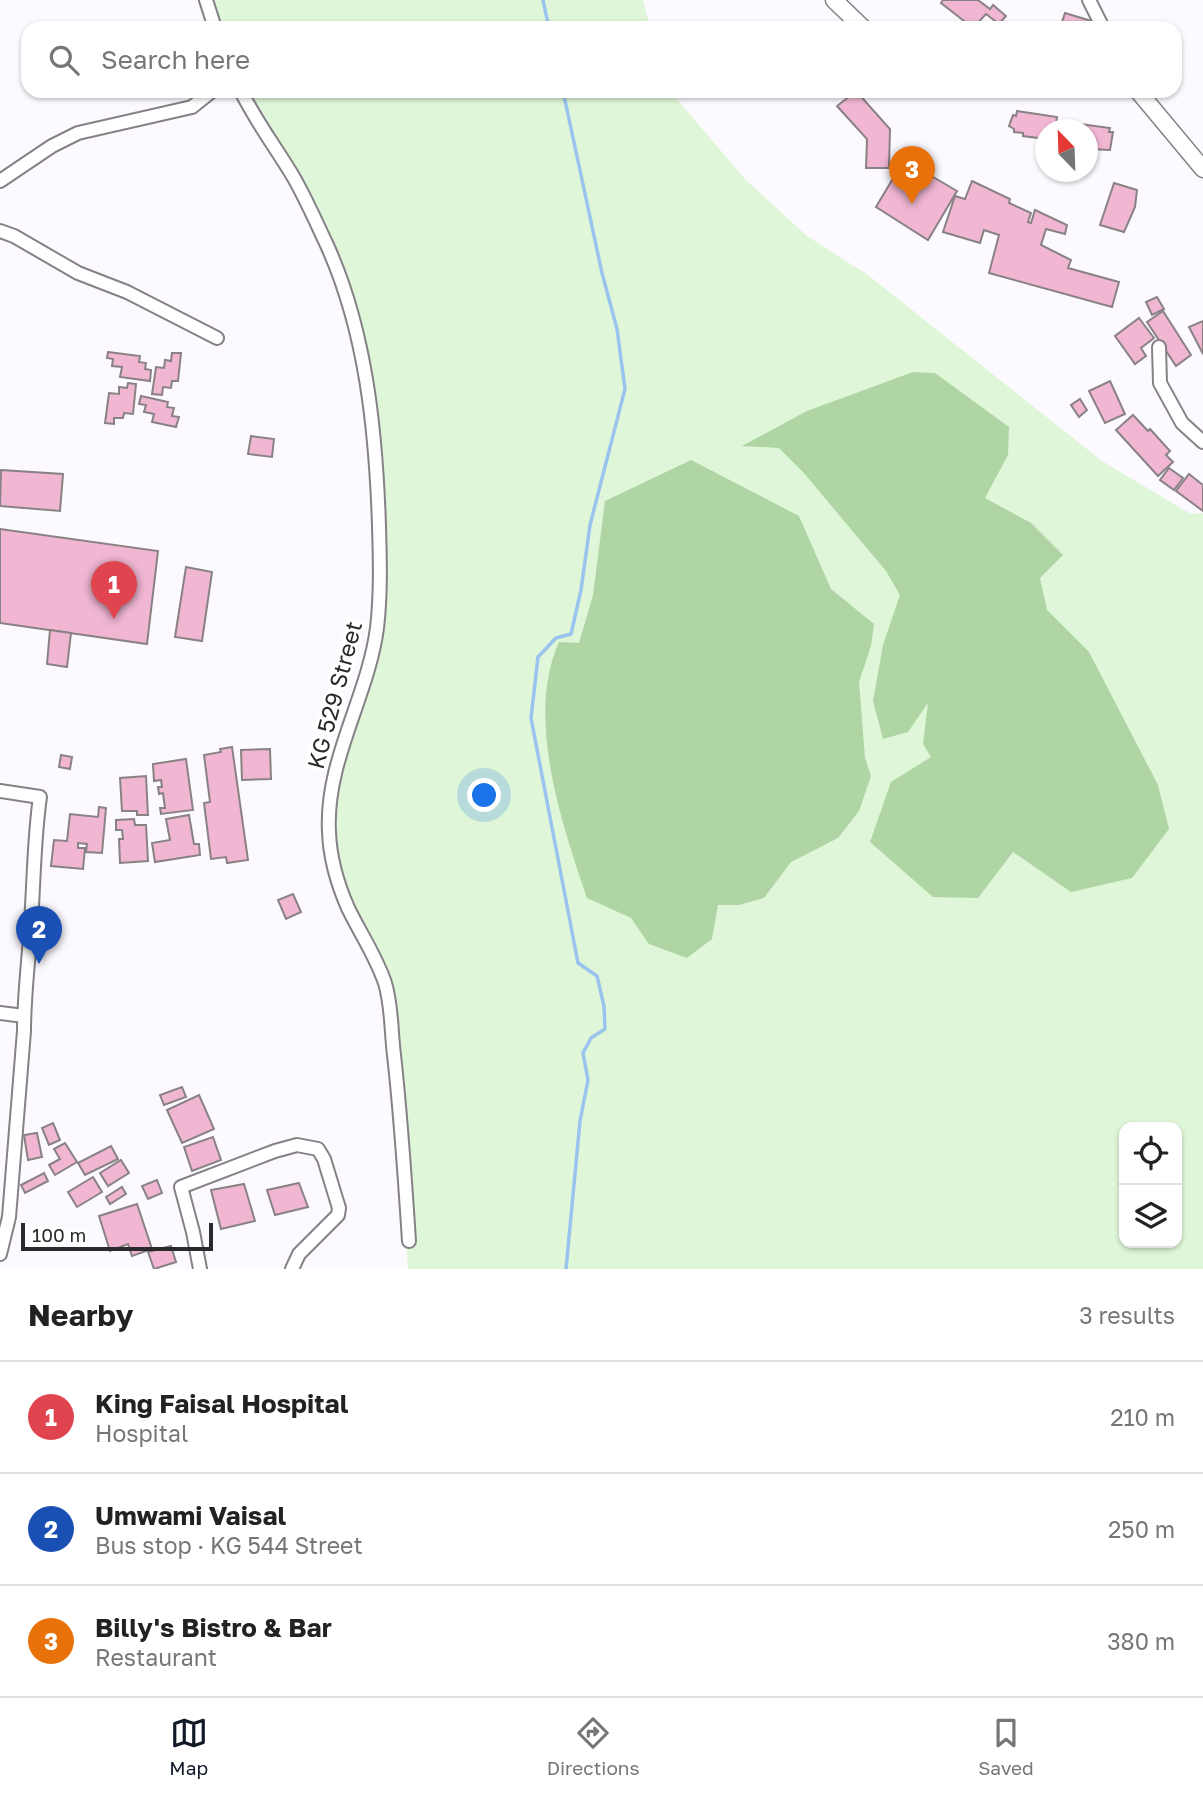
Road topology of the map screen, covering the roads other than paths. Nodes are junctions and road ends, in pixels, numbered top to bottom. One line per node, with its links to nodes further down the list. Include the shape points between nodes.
1 (206, 0): 4 (street)
2 (834, 0): 5 (street)
3 (1089, 0): 6 (street)
4 (213, 21)
5 (856, 21)
6 (1100, 21)
7 (203, 98): 11 (street, via 192,107 78,133)
8 (244, 98): 19 (street, KG 529 Street, via 294,179 327,246 350,309 363,367 377,465 381,585 376,632 345,735 330,797 328,830 338,885 373,954 390,1007)
9 (1144, 98): 10 (street)
10 (1203, 169)
11 (0, 181)
12 (0, 231): 13 (street)
13 (218, 338)
14 (1159, 347): 15 (street, via 1160,383 1182,423)
15 (1203, 442)
16 (0, 791): 18 (street, via 40,797)
17 (0, 1013): 18 (street)
18 (24, 1016): 20 (street, via 9,1217)
19 (409, 1241)
20 (0, 1254)
21 (200, 1269): 22 (street, via 181,1187 275,1151 307,1145 318,1149 324,1159 339,1208 335,1219 299,1254)
22 (292, 1269)

